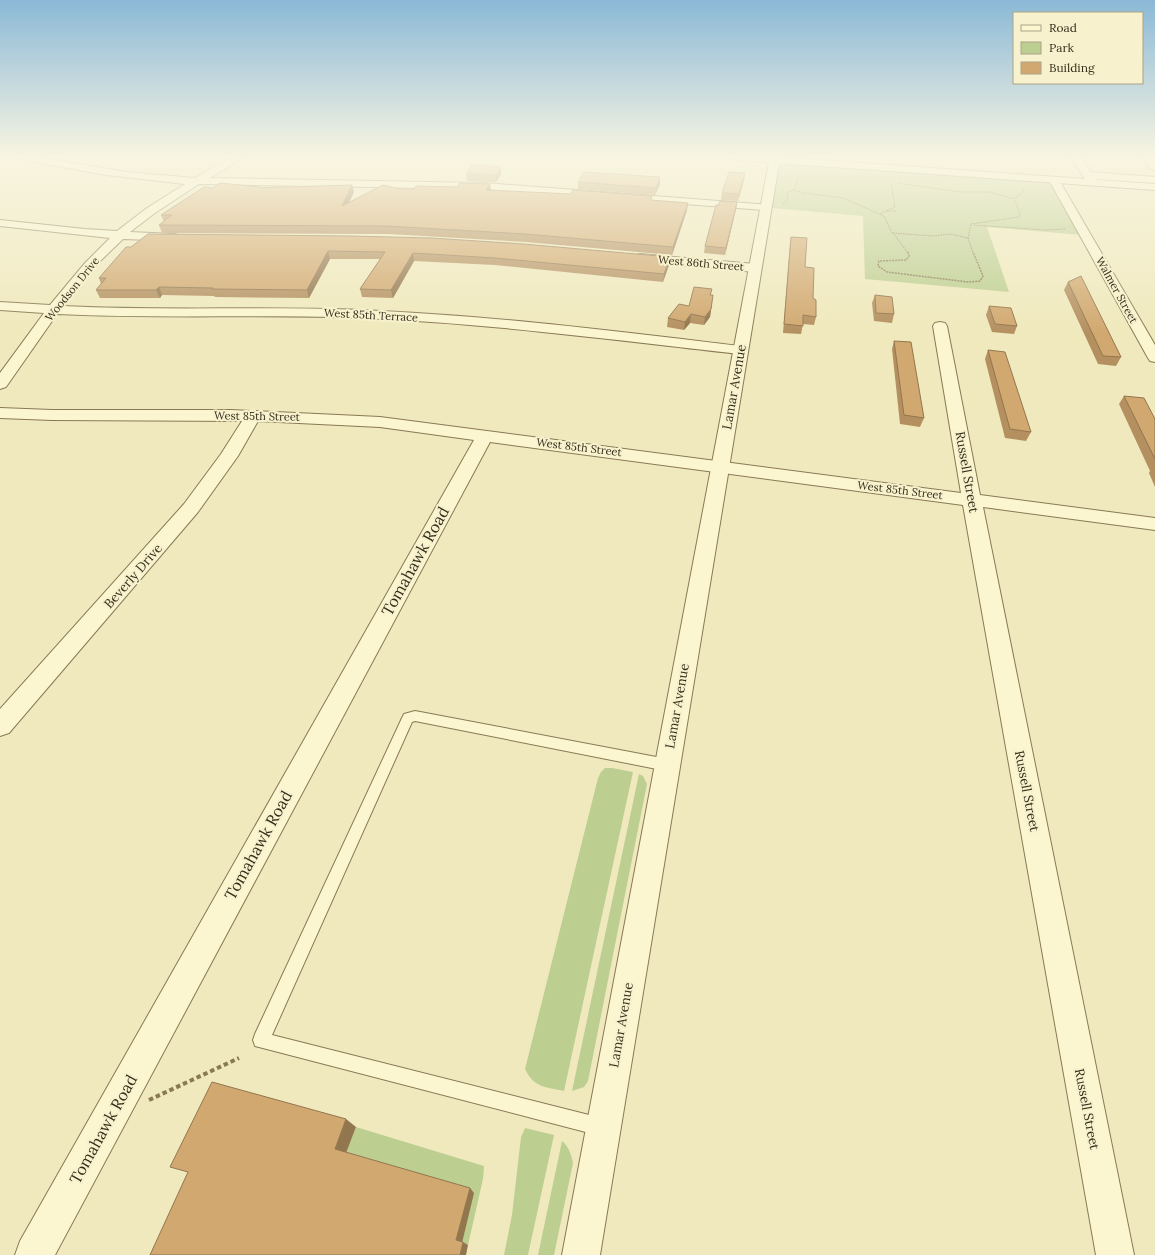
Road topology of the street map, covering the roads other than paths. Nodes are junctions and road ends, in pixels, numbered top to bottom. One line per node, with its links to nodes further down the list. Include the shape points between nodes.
1 (147, 216): 5 (street, Woodson Drive)
2 (764, 216): 8 (street, Lamar Avenue)
3 (1074, 216): 13 (street, Walmer Street)
4 (0, 223): 5 (street)
5 (120, 236): 6 (street); 10 (street, Woodson Drive, via 80,275)
6 (184, 238)
7 (632, 257): 8 (street, West 86th Street)
8 (755, 268): 12 (street, Lamar Avenue)
9 (0, 306): 10 (street, West 85th Terrace)
10 (54, 310): 12 (street, West 85th Terrace, via 391,315); 14 (street, Woodson Drive)
11 (940, 326): 19 (street, Russell Street)
12 (740, 350): 18 (street, Lamar Avenue)
13 (1155, 358)
14 (0, 384)
15 (0, 413): 16 (street, West 85th Street)
16 (253, 416): 17 (street, West 85th Street, via 380,422); 21 (street, Beverly Drive, via 229,456 191,508)
17 (485, 435): 18 (street, West 85th Street); 24 (street, Tomahawk Road)
18 (720, 466): 19 (street, West 85th Street); 22 (street, Lamar Avenue)
19 (973, 500): 20 (street, West 85th Street); 26 (street, Russell Street)
20 (1155, 524)
21 (0, 726)
22 (667, 765): 23 (street, Lamar Avenue); 23 (lane, via 415,716 408,718 261,1040)
23 (603, 1128): 25 (street, Lamar Avenue)
24 (34, 1255)
25 (581, 1255)
26 (1115, 1255)

